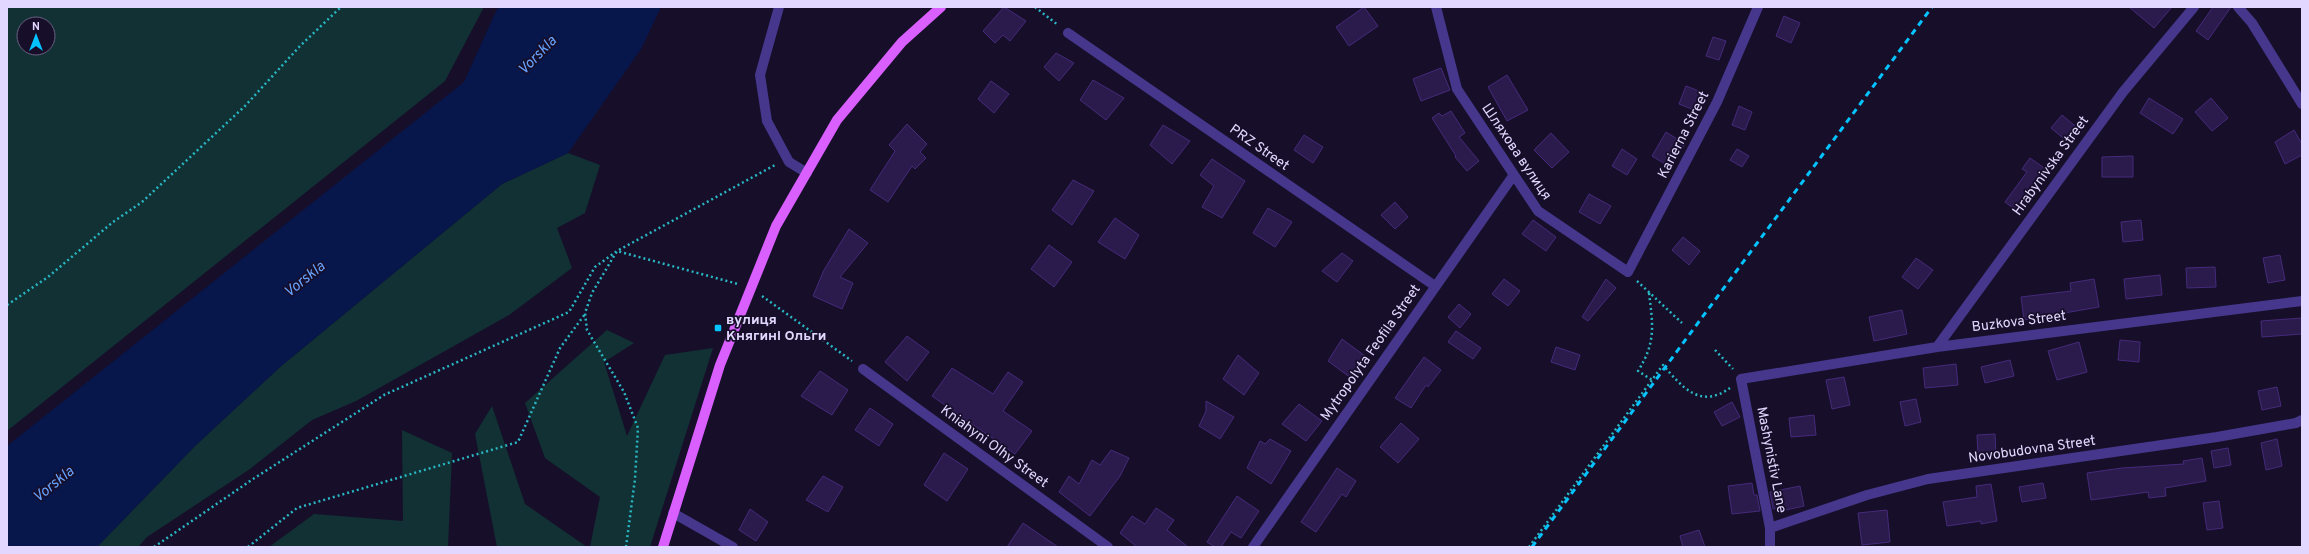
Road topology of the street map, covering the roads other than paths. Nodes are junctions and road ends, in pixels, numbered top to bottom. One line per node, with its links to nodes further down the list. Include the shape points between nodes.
1 (779, 7): 9 (street, via 760,75 767,121 789,162)
2 (941, 7): 9 (main road, via 902,42 837,120)
3 (1436, 7): 10 (street, Шляхова вулиця, via 1457,89)
4 (1758, 7): 11 (street, Karierna Street, via 1717,102)
5 (2194, 7): 14 (street, Hrabynivska Street, via 2122,92)
6 (2238, 7): 8 (street, via 2252,23)
7 (1068, 33): 12 (street, PRZ Street)
8 (2302, 104)
9 (806, 173): 18 (main road, via 776,226 720,365)
10 (1513, 176): 11 (street, Шляхова вулиця, via 1538,211); 12 (street, Mytropolyta Feofila Street)
11 (1628, 272)
12 (1435, 286): 23 (street, Mytropolyta Feofila Street)
13 (2302, 301): 14 (street, Buzkova Street)
14 (1937, 347): 16 (street, Buzkova Street)
15 (863, 369): 22 (street, Kniahyni Olhy Street)
16 (1741, 380): 19 (street, Mashynistiv Lane)
17 (2302, 420): 19 (street, Novobudovna Street, via 2217,437 1928,479 1867,495)
18 (673, 513): 20 (main road); 21 (street)
19 (1770, 528): 24 (street, Mashynistiv Lane)
20 (663, 547)
21 (733, 547)
22 (1108, 547)
23 (1253, 547)
24 (1770, 547)

